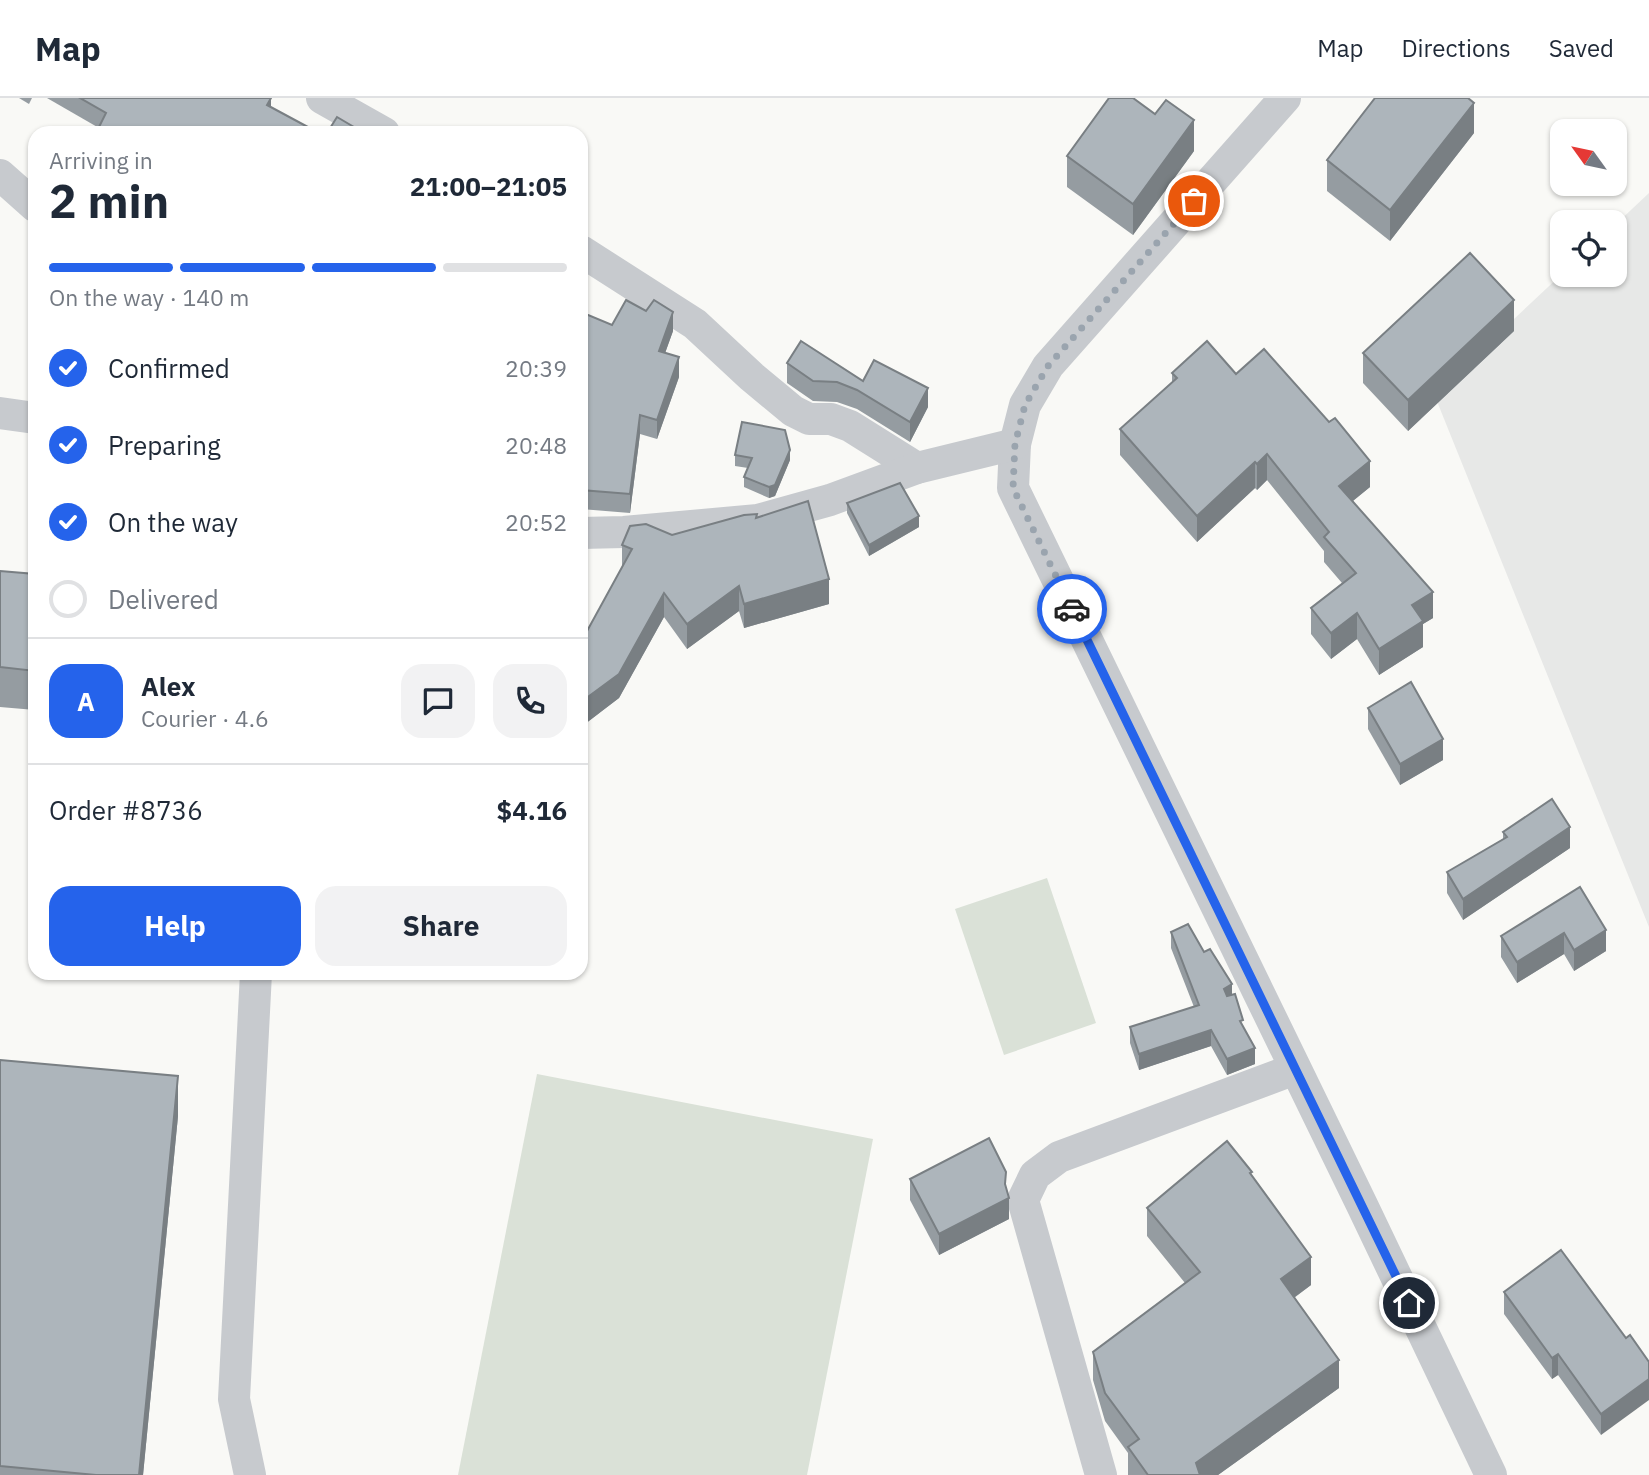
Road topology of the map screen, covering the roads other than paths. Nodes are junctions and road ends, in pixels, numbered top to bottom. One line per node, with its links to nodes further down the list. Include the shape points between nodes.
1 (322, 98): 3 (street)
2 (1286, 98): 9 (street, via 1048,366 1025,405)
3 (372, 126)
4 (0, 175): 5 (street)
5 (28, 200)
6 (588, 255): 10 (street, via 695,324 793,411 809,419 831,419 850,426)
7 (0, 414): 8 (street)
8 (28, 417)
9 (1015, 444): 10 (street); 13 (street, via 1013,488)
10 (917, 468): 11 (street, via 758,520)
11 (588, 533)
12 (256, 980): 14 (street, via 234,1399)
13 (1296, 1069): 15 (street, via 1059,1157 1035,1175 1023,1200); 16 (street)
14 (250, 1475)
15 (1101, 1475)
16 (1491, 1475)

